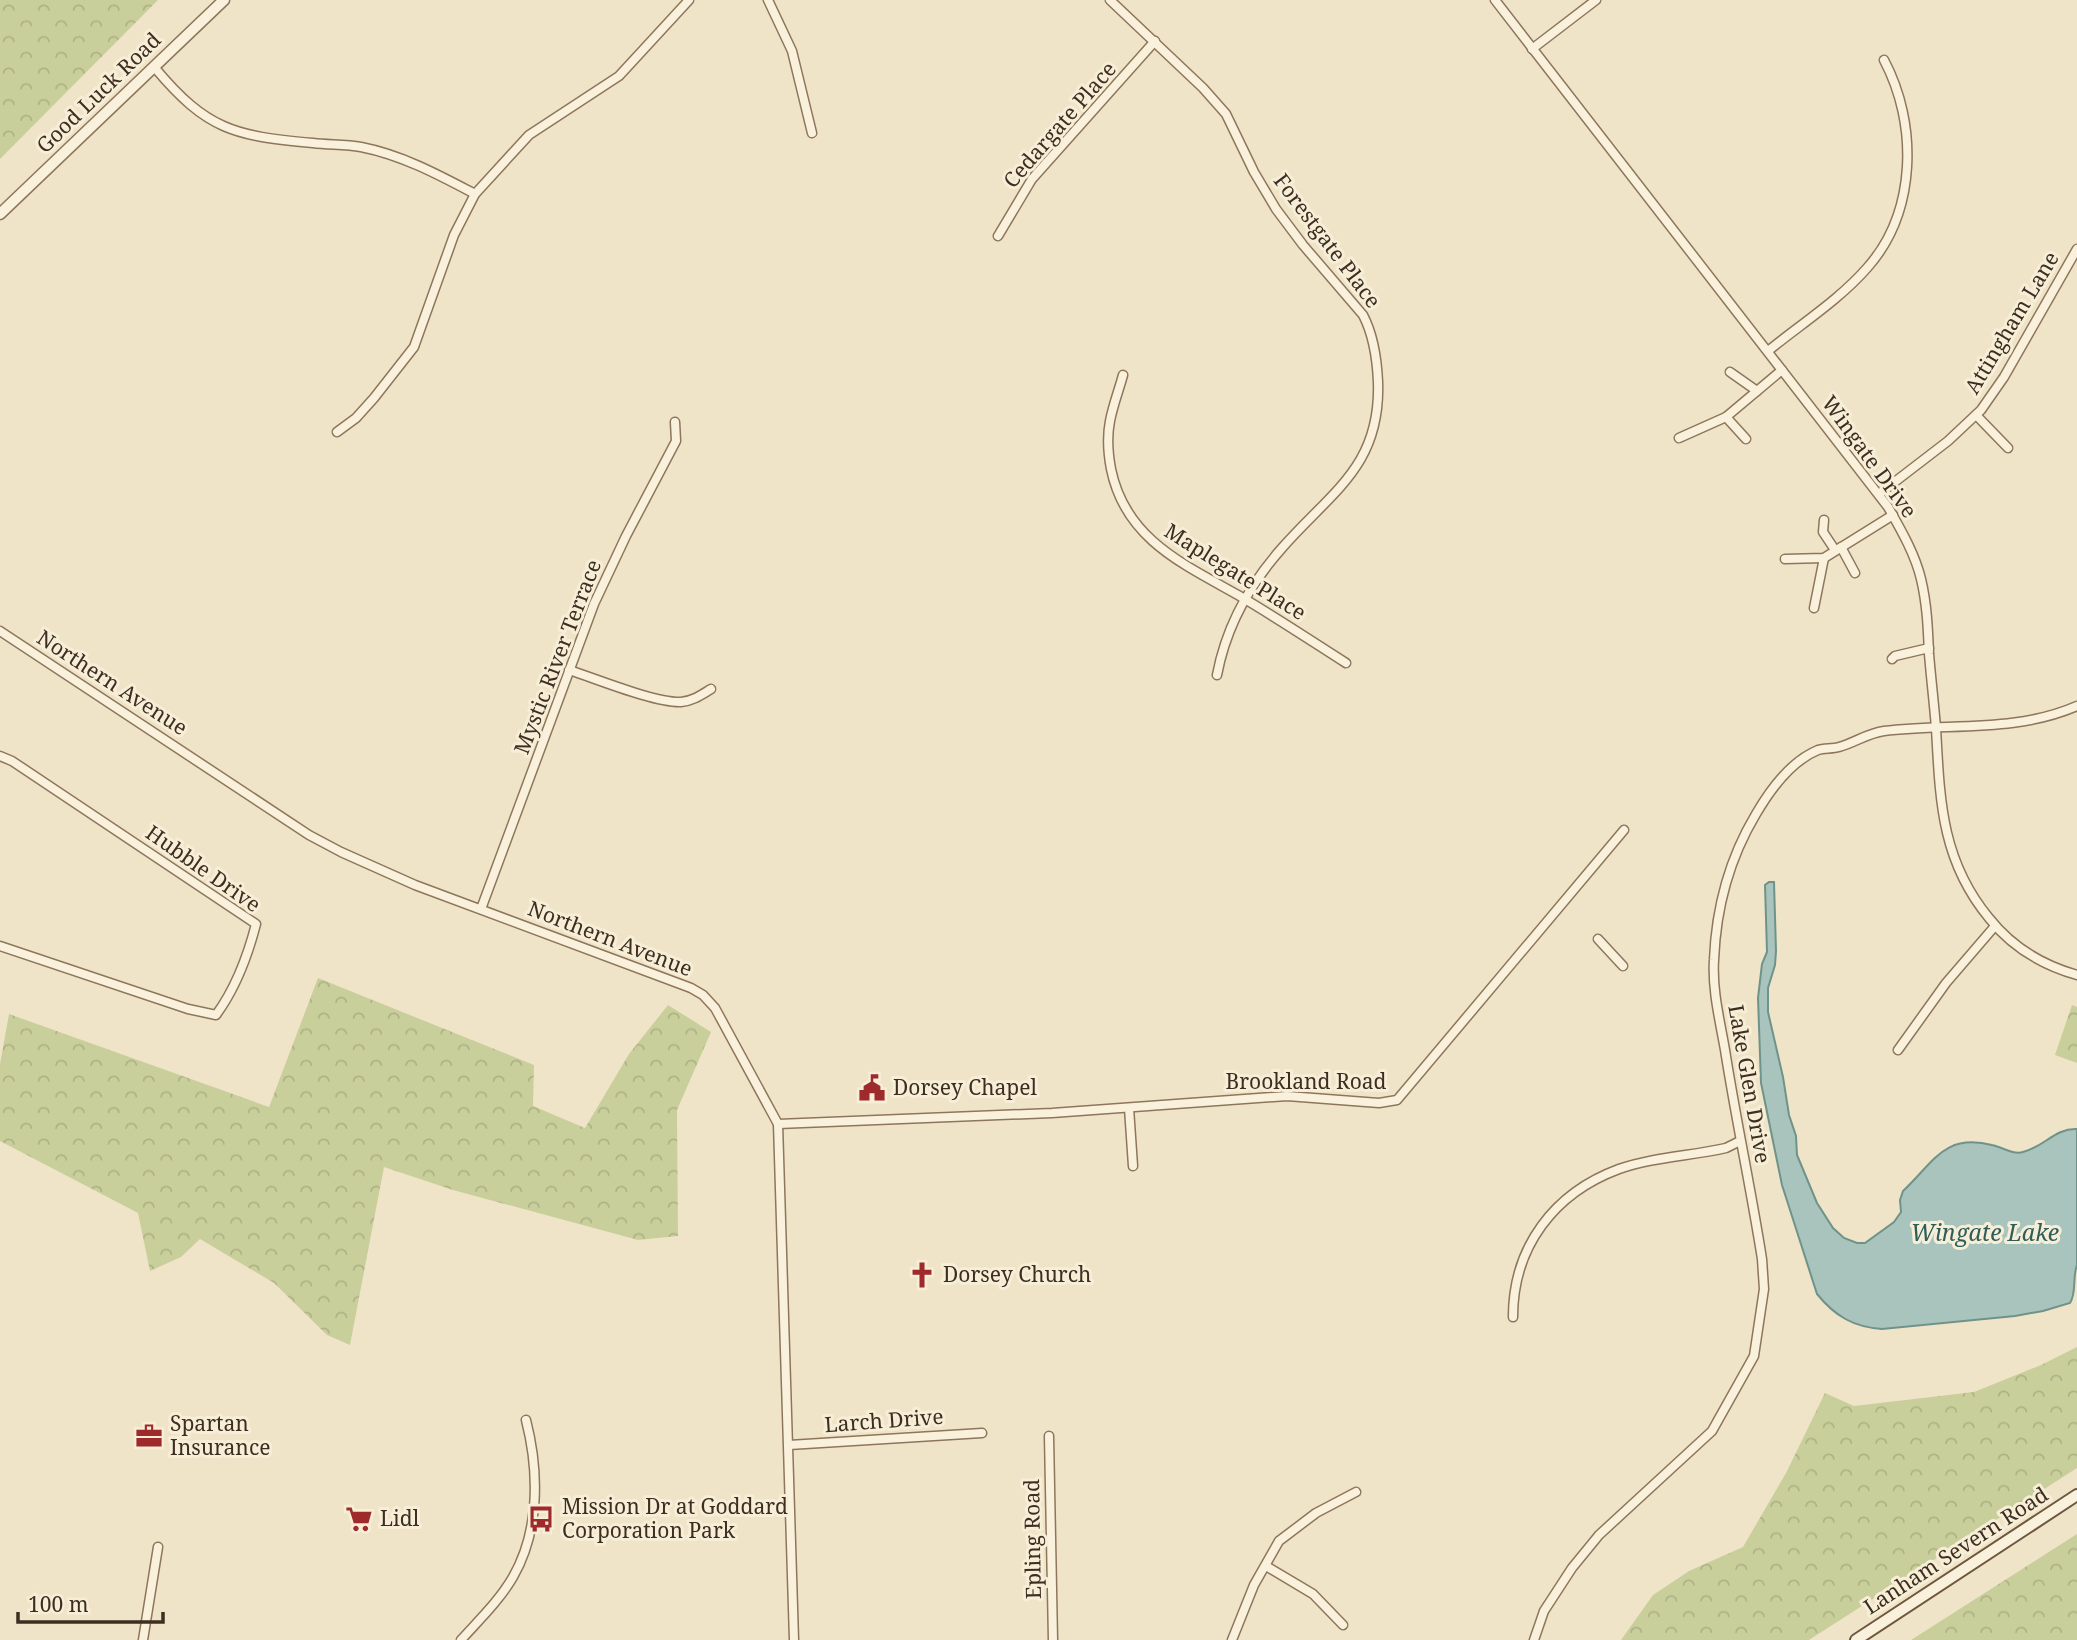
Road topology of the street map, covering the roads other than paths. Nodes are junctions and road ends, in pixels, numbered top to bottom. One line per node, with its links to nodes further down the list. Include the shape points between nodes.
1 (225, 0): 10 (street, Good Luck Road)
2 (689, 0): 12 (street, via 619,76 529,135)
3 (768, 0): 11 (street, via 792,51)
4 (1110, 0): 7 (street, Forestgate Place)
5 (1495, 0): 8 (street, Wingate Drive)
6 (1597, 0): 8 (street)
7 (1155, 41): 14 (street, Cedargate Place, via 1032,179); 35 (street, Forestgate Place, via 1226,114 1276,209 1363,315 1377,358 1376,420 1367,448 1341,487 1282,548)
8 (1532, 49): 16 (street, Wingate Drive)
9 (1884, 60): 16 (street, via 1893,76 1906,131 1907,168 1898,216 1886,244 1860,276)
10 (155, 68): 12 (street, via 201,114 228,129 264,138 372,150 425,168); 13 (street, Good Luck Road)
11 (813, 133)
12 (475, 194): 24 (street, via 454,234 414,346 374,398)
13 (0, 214)
14 (998, 236)
15 (2077, 249): 21 (street, Attingham Lane)
16 (1768, 351): 17 (street, Wingate Drive)
17 (1783, 370): 20 (street); 28 (street, Wingate Drive)
18 (1730, 372): 20 (street)
19 (1123, 375): 35 (street, Maplegate Place, via 1108,443 1114,485 1122,504 1145,536)
20 (1757, 391): 22 (street)
21 (1976, 415): 27 (street); 28 (street, Attingham Lane)
22 (1726, 417): 25 (street); 26 (street)
23 (675, 422): 41 (street, Mystic River Terrace, via 676,441 594,604)
24 (337, 432)
25 (1679, 438)
26 (1745, 439)
27 (2008, 447)
28 (1879, 494): 29 (street, Wingate Drive)
29 (1893, 515): 31 (street); 38 (street, Wingate Drive, via 1921,577)
30 (1824, 520): 31 (street, via 1823,532)
31 (1838, 548): 32 (street); 34 (street)
32 (1824, 558): 33 (street); 36 (street)
33 (1785, 559)
34 (1855, 573)
35 (1245, 599): 40 (street, Maplegate Place); 42 (street, Forestgate Place, via 1229,630)
36 (1814, 608)
37 (0, 631): 48 (street, Northern Avenue, via 309,835 415,885)
38 (1929, 648): 39 (street); 45 (street, Wingate Drive)
39 (1892, 659)
40 (1346, 663)
41 (569, 670): 43 (street, via 663,701 696,699); 48 (street, Mystic River Terrace)
42 (1217, 675)
43 (711, 689)
44 (2077, 706): 45 (street, Lake Glen Drive, via 2011,724)
45 (1936, 727): 49 (street, Wingate Drive, via 1945,833 1967,887); 57 (street, Lake Glen Drive, via 1881,731 1819,750 1798,762 1765,799 1737,851 1726,879 1713,962)
46 (0, 756): 51 (street, Hubble Drive, via 256,924 231,990 216,1015)
47 (1623, 830): 55 (street, Brookland Road, via 1396,1100 1366,1103 1287,1096)
48 (481, 909): 56 (street, Northern Avenue, via 703,995 715,1008)
49 (1995, 926): 53 (street, Wingate Drive, via 2042,962); 54 (street)
50 (1598, 939): 52 (street)
51 (0, 946)
52 (1622, 966)
53 (2077, 975)
54 (1898, 1050)
55 (1129, 1108): 56 (street, Brookland Road); 58 (street)
56 (778, 1124): 63 (street, Northern Avenue)
57 (1740, 1141): 59 (street, via 1726,1148 1619,1170 1567,1199 1545,1220 1525,1252 1515,1282); 74 (street, Lake Glen Drive, via 1764,1289 1754,1356 1712,1431 1615,1519 1572,1568 1544,1612)
58 (1133, 1166)
59 (1513, 1317)
60 (526, 1420): 70 (street, via 535,1474 528,1539 512,1579)
61 (982, 1433): 63 (street, Larch Drive)
62 (1049, 1436): 72 (street, Epling Road)
63 (789, 1445): 71 (street, Northern Avenue)
64 (1356, 1492): 67 (street, via 1316,1513 1279,1541)
65 (2077, 1495): 75 (main road, Lanham Severn Road)
66 (158, 1547): 69 (street)
67 (1266, 1566): 68 (street, via 1313,1594); 73 (street)
68 (1343, 1625)
69 (143, 1640)
70 (461, 1640)
71 (794, 1640)
72 (1053, 1640)
73 (1232, 1640)
74 (1534, 1640)
75 (1856, 1640)

